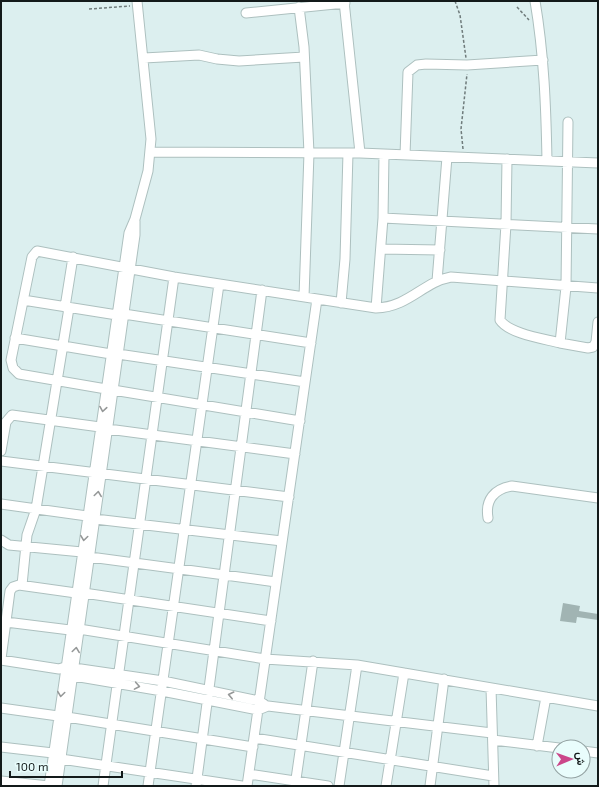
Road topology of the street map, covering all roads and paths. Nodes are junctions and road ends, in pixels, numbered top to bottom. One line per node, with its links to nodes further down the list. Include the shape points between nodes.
1 (455, 1): 13 (path, via 460,15)
2 (535, 1): 12 (street)
3 (344, 2): 5 (street); 18 (street)
4 (138, 3): 7 (path); 11 (street)
5 (299, 7): 8 (street); 10 (street)
6 (517, 7): 9 (path)
7 (89, 10)
8 (246, 13)
9 (531, 22)
10 (304, 57): 11 (street, via 239,60 199,55); 16 (street)
11 (144, 58): 15 (street)
12 (543, 60): 13 (street); 24 (street, via 547,104)
13 (467, 65): 20 (street, via 417,65 408,72); 21 (path, via 461,129)
14 (568, 122): 25 (street)
15 (150, 152): 16 (street); 35 (street)
16 (310, 153): 17 (street); 43 (street)
17 (348, 153): 18 (street); 46 (street, via 346,259)
18 (360, 153): 19 (street)
19 (384, 154): 20 (street); 27 (street)
20 (405, 155): 22 (street)
21 (464, 157): 22 (street); 23 (street)
22 (446, 158): 28 (street)
23 (507, 159): 24 (street); 29 (street)
24 (547, 162): 25 (street)
25 (567, 162): 26 (street); 30 (street)
26 (598, 163)
27 (383, 218): 28 (street); 32 (street)
28 (442, 220): 29 (street); 33 (street)
29 (506, 224): 30 (street); 37 (street)
30 (567, 228): 31 (street); 40 (street)
31 (598, 229)
32 (381, 249): 33 (street); 48 (street)
33 (440, 250): 38 (street)
34 (73, 257): 35 (street); 45 (street, via 35,252); 47 (street)
35 (127, 268): 36 (street); 49 (street)
36 (174, 277): 39 (street); 50 (street)
37 (502, 280): 38 (street, via 455,277); 40 (street); 56 (street, via 500,314 503,324)
38 (437, 281): 48 (street, via 401,303)
39 (218, 284): 42 (street); 52 (street)
40 (566, 287): 41 (street); 56 (street)
41 (598, 288)
42 (262, 290): 43 (street); 53 (street)
43 (304, 297): 44 (street)
44 (317, 299): 46 (street); 55 (street)
45 (23, 300): 47 (street); 54 (street)
46 (341, 303): 48 (street)
47 (67, 307): 49 (street); 57 (street)
48 (376, 308)
49 (120, 315): 50 (street); 58 (street)
50 (168, 321): 52 (street); 59 (street)
51 (598, 322): 56 (street, via 593,347)
52 (212, 328): 53 (street); 60 (street)
53 (256, 335): 55 (street); 61 (street)
54 (15, 338): 57 (street); 62 (street, via 11,360 15,372)
55 (311, 343): 63 (street)
56 (560, 343)
57 (63, 346): 58 (street); 62 (street)
58 (115, 354): 59 (street); 64 (street)
59 (163, 361): 60 (street); 65 (street)
60 (207, 368): 61 (street); 66 (street)
61 (251, 374): 63 (street); 67 (street)
62 (57, 380): 64 (street); 68 (street)
63 (305, 382): 69 (street)
64 (110, 389): 65 (street); 70 (street)
65 (158, 397): 66 (street); 71 (street)
66 (202, 404): 67 (street); 72 (street)
67 (246, 412): 69 (street); 73 (street)
68 (50, 420): 70 (street); 74 (street, via 15,415 9,417); 77 (street)
69 (300, 421): 75 (street)
70 (104, 428): 71 (street); 78 (street)
71 (152, 435): 72 (street); 79 (street)
72 (197, 441): 73 (street); 80 (street)
73 (241, 446): 75 (street); 81 (street)
74 (1, 451)
75 (295, 454): 82 (street)
76 (1, 461): 77 (street)
77 (43, 467): 78 (street); 85 (street)
78 (97, 474): 79 (street); 86 (street)
79 (146, 480): 80 (street); 88 (street)
80 (190, 485): 81 (street); 89 (street)
81 (235, 490): 82 (street); 90 (street)
82 (289, 497): 92 (street)
83 (598, 498): 87 (street, via 504,487 491,496 488,503)
84 (1, 504): 85 (street)
85 (36, 509): 86 (street); 93 (street, via 27,535)
86 (91, 517): 88 (street); 94 (street)
87 (488, 518)
88 (140, 524): 89 (street); 95 (street)
89 (184, 530): 90 (street); 96 (street)
90 (229, 535): 92 (street); 97 (street)
91 (1, 540): 93 (street, via 9,545)
92 (282, 541): 98 (street)
93 (26, 547): 94 (street); 99 (street)
94 (86, 555): 95 (street); 100 (street)
95 (134, 563): 96 (street); 101 (street)
96 (179, 569): 97 (street); 102 (street)
97 (224, 575): 98 (street); 103 (street)
98 (276, 582): 104 (street)
99 (22, 585): 100 (street); 105 (street, via 16,585 11,589)
100 (80, 593): 101 (street); 106 (street)
101 (129, 599): 102 (street); 107 (street)
102 (174, 606): 103 (street); 108 (street)
103 (219, 613): 104 (street); 109 (street)
104 (271, 621): 110 (street)
105 (6, 622): 106 (street); 111 (street)
106 (75, 629): 107 (street); 114 (street)
107 (124, 636): 108 (street); 116 (street)
108 (168, 643): 109 (street); 118 (street)
109 (214, 650): 110 (street); 121 (street)
110 (265, 659): 112 (street); 125 (street)
111 (1, 660): 114 (street)
112 (313, 661): 113 (street); 128 (street)
113 (357, 665): 115 (street); 129 (street)
114 (67, 671): 116 (street); 119 (street); 130 (street)
115 (404, 672): 117 (street); 131 (street)
116 (119, 674): 118 (street); 119 (street)
117 (444, 679): 120 (street); 133 (street)
118 (163, 681): 121 (street); 122 (street)
119 (117, 683): 122 (street, one-way to 122); 132 (street)
120 (491, 688): 123 (street); 135 (street)
121 (209, 690): 124 (street); 125 (street, one-way to 121)
122 (162, 691): 124 (street); 134 (street)
123 (546, 697): 126 (street); 139 (street)
124 (208, 699): 125 (street); 137 (street)
125 (259, 705): 128 (street); 136 (street)
126 (598, 706)
127 (1, 708): 130 (street)
128 (306, 711): 129 (street); 138 (street)
129 (349, 715): 131 (street); 143 (street)
130 (63, 716): 132 (street); 144 (street)
131 (397, 721): 133 (street); 145 (street)
132 (111, 724): 134 (street); 146 (street)
133 (438, 725): 135 (street); 147 (street)
134 (156, 732): 137 (street); 148 (street)
135 (493, 736): 139 (street); 150 (street)
136 (254, 738): 138 (street); 141 (street)
137 (202, 739): 141 (street); 152 (street)
138 (301, 745): 143 (street); 153 (street)
139 (537, 746): 142 (street)
140 (1, 747): 144 (street)
141 (253, 747): 149 (street)
142 (551, 747)
143 (344, 752): 145 (street); 161 (street)
144 (57, 756): 146 (street); 154 (street); 155 (street)
145 (391, 759): 147 (street); 162 (street)
146 (106, 765): 148 (street); 156 (street)
147 (433, 766): 150 (street); 163 (street)
148 (150, 772): 152 (street); 157 (street)
149 (249, 774): 153 (street); 159 (street)
150 (494, 776): 164 (street)
151 (1, 781): 154 (street)
152 (196, 783): 158 (street)
153 (295, 783): 160 (street)
154 (49, 786)
155 (57, 786)
156 (103, 786)
157 (148, 786)
158 (242, 786)
159 (247, 786)
160 (328, 786)
161 (339, 786)
162 (386, 786)
163 (430, 786)
164 (494, 786)

